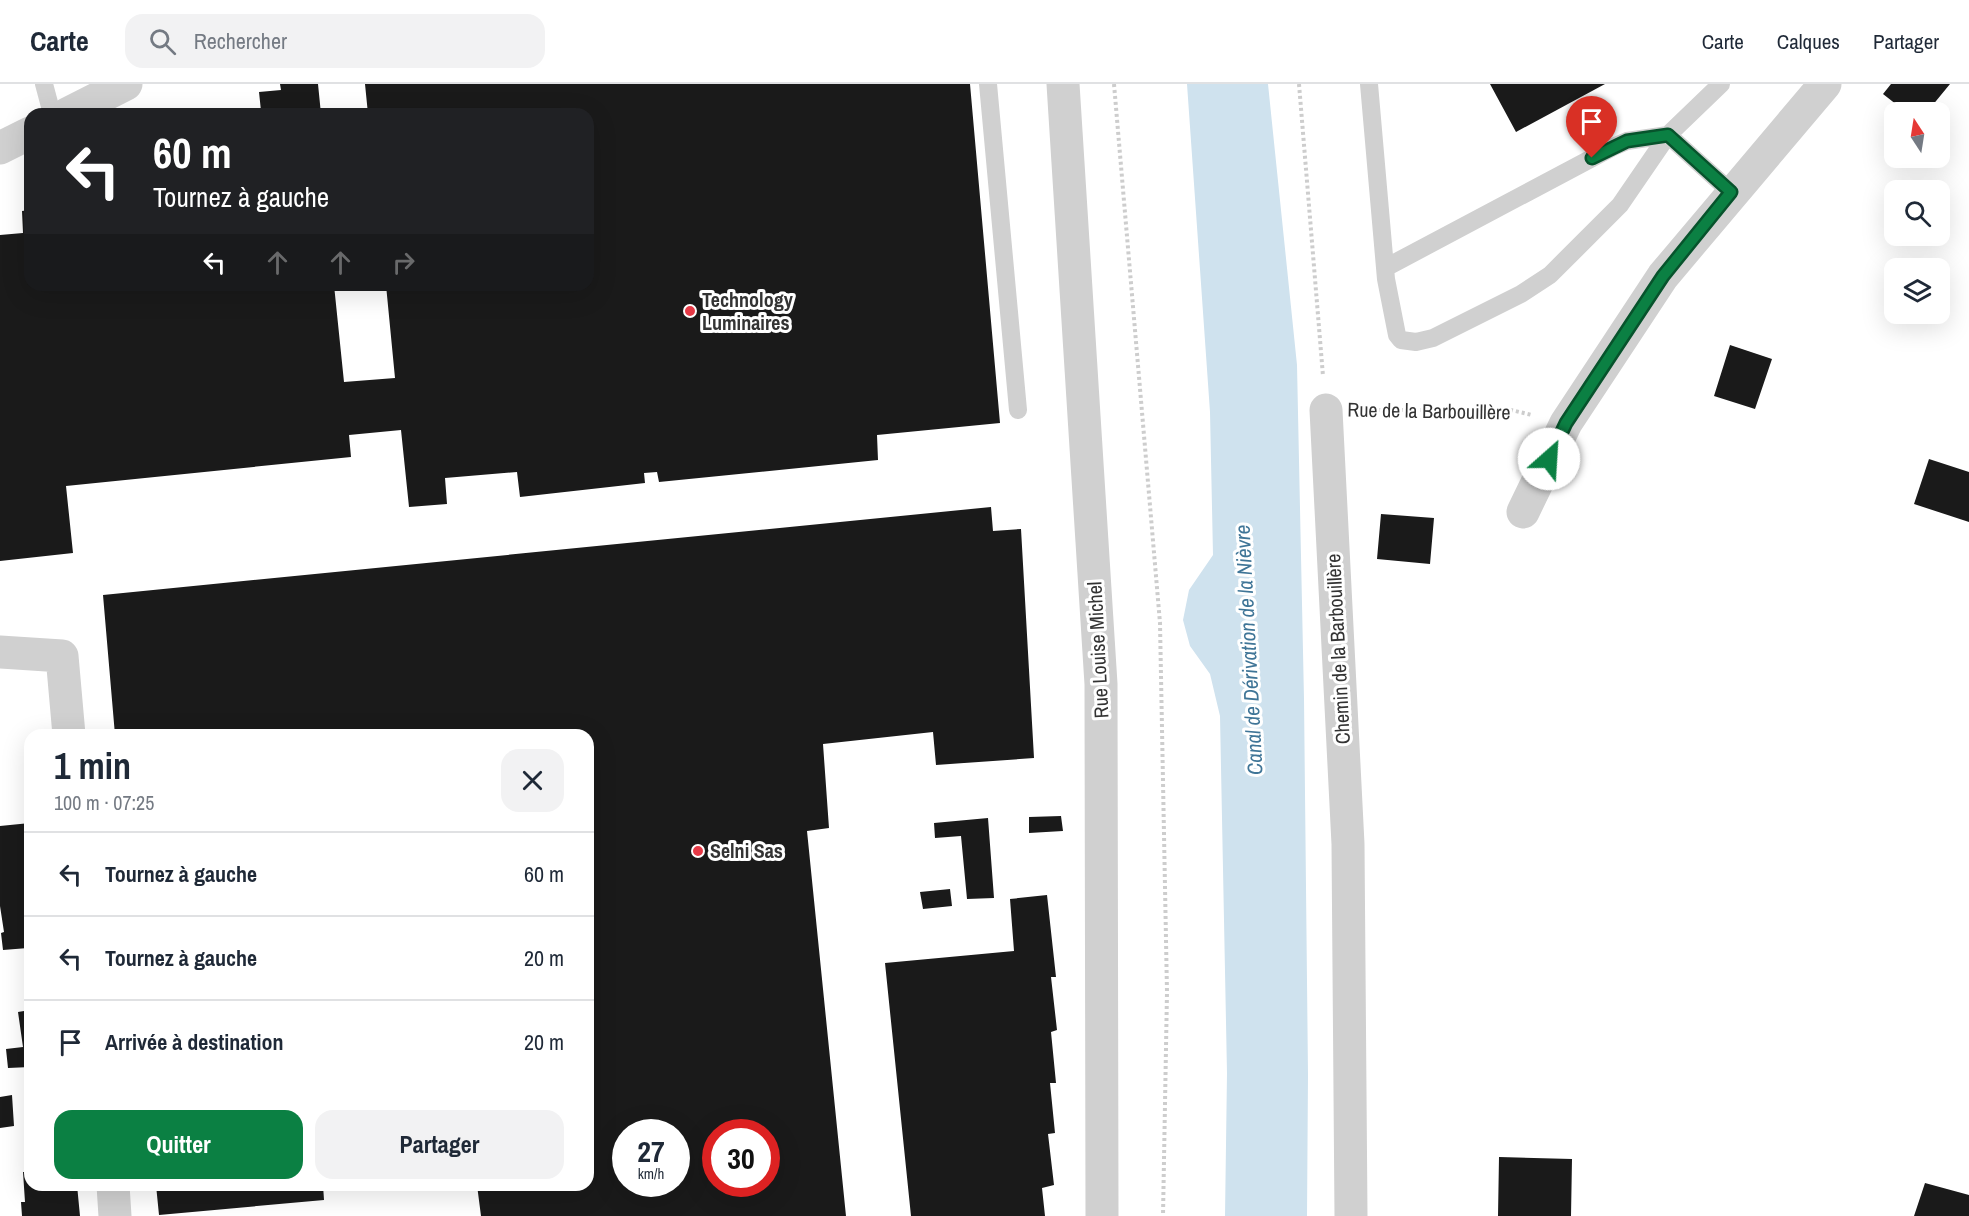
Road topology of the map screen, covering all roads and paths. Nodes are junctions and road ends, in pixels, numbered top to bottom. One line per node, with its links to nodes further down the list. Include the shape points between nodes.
1 (44, 84): 10 (lane)
2 (126, 84): 11 (street)
3 (988, 84): 17 (lane)
4 (1063, 84): 25 (street, Rue Louise Michel, via 1101,684)
5 (1114, 84): 26 (path, via 1160,623 1167,992)
6 (1299, 84): 18 (path)
7 (1369, 84): 16 (lane)
8 (1721, 84): 12 (lane)
9 (1825, 84): 15 (street)
10 (50, 108)
11 (79, 108)
12 (1668, 135): 15 (lane); 16 (lane, via 1613,147); 16 (lane, via 1620,206 1550,274 1521,294 1433,338 1416,342 1401,340 1397,335)
13 (24, 136): 14 (street)
14 (0, 148)
15 (1731, 192): 19 (street, via 1663,276)
16 (1385, 268)
17 (1018, 410)
18 (1326, 410): 19 (path, Rue de la Barbouillère, via 1511,410); 27 (street, Chemin de la Barbouillère, via 1348,844)
19 (1566, 423): 20 (street)
20 (1522, 512)
21 (0, 652): 22 (street, via 62,656)
22 (68, 729)
23 (113, 1191): 24 (street)
24 (115, 1216)
25 (1102, 1216)
26 (1163, 1216)
27 (1351, 1216)

